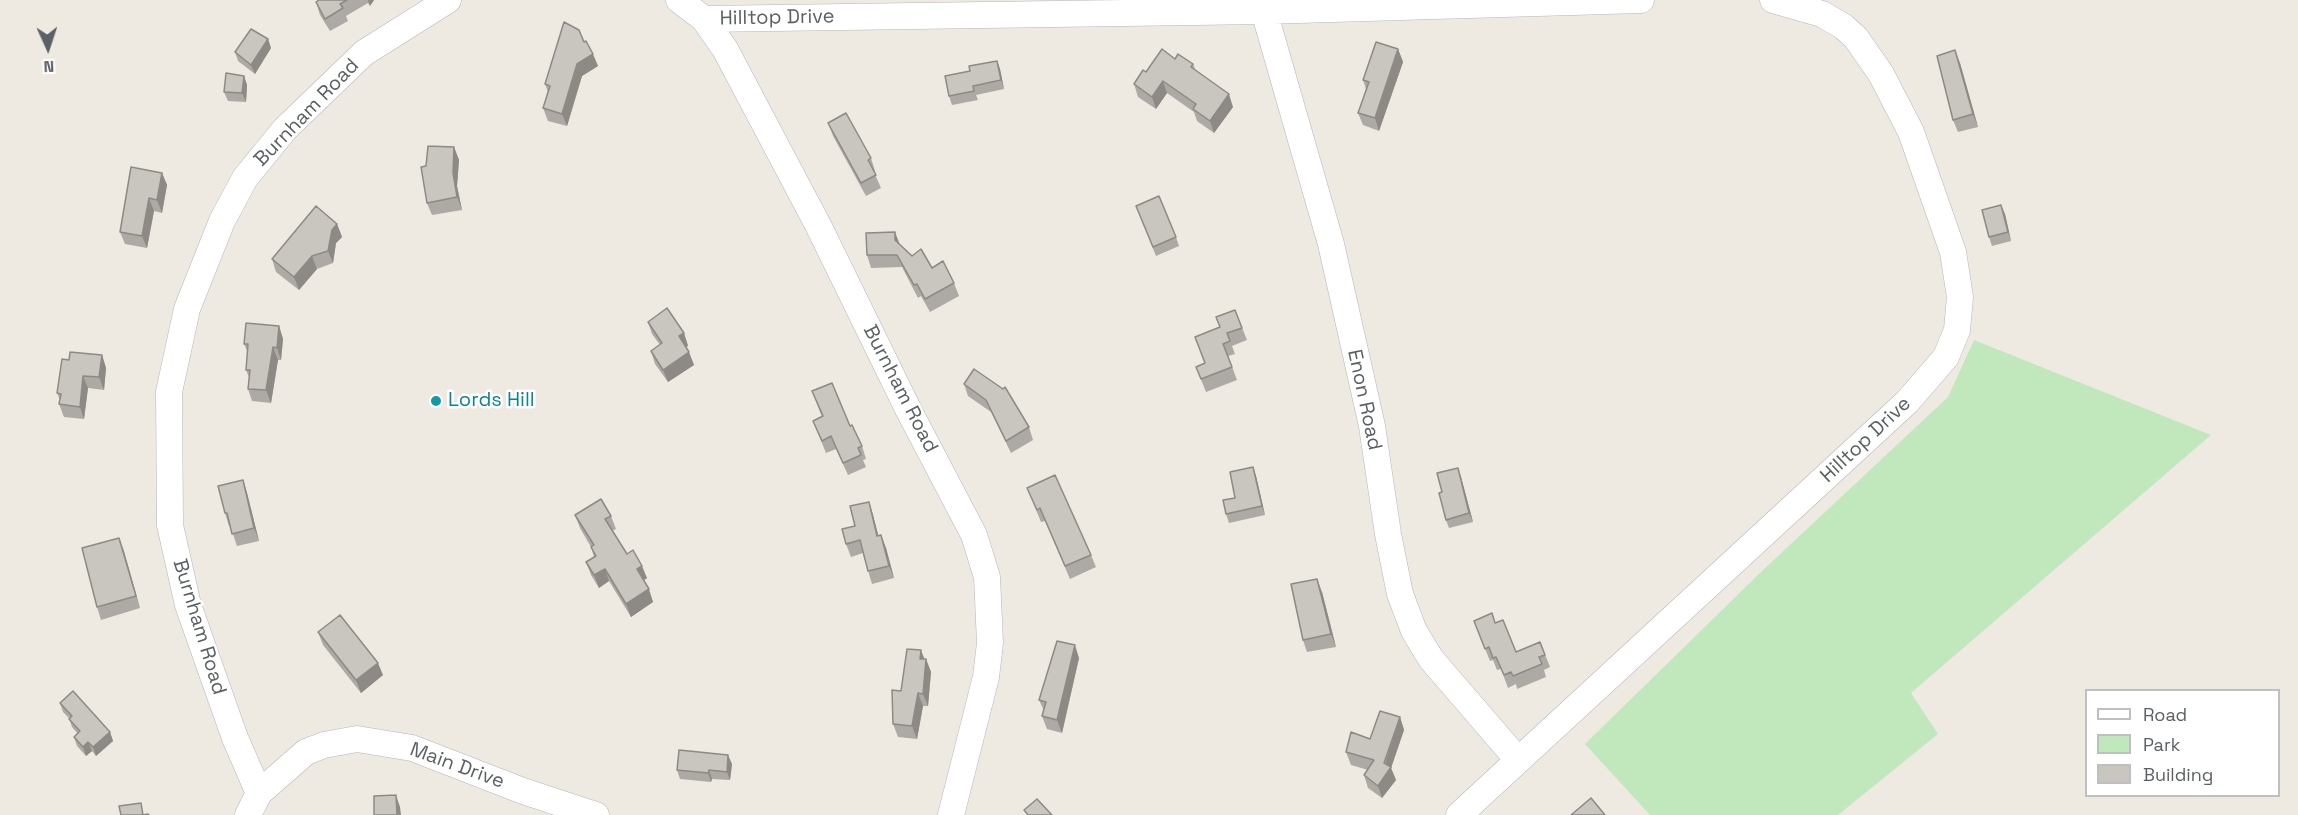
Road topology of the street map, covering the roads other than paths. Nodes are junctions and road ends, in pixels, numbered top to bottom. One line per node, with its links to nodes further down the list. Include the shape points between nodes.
1 (448, 0): 8 (street, Burnham Road, via 364,53 285,129 245,178 222,221 187,309 169,392 170,525 188,605)
2 (679, 0): 6 (street, Burnham Road)
3 (1641, 0): 5 (street, Hilltop Drive)
4 (1773, 0): 7 (street, Hilltop Drive, via 1822,14 1844,27 1881,74 1911,132 1953,252 1960,297 1958,330 1946,357 1907,402)
5 (1264, 11): 6 (street, Hilltop Drive); 7 (street, Enon Road, via 1330,244 1372,426 1400,594 1414,631 1431,658)
6 (704, 19): 10 (street, Burnham Road, via 725,49 819,227 974,535 987,577 990,643 986,677)
7 (1518, 760): 11 (street, Hilltop Drive)
8 (254, 804): 9 (street, Main Drive, via 306,752 357,739 412,748)
9 (597, 815)
10 (951, 815)
11 (1459, 815)

